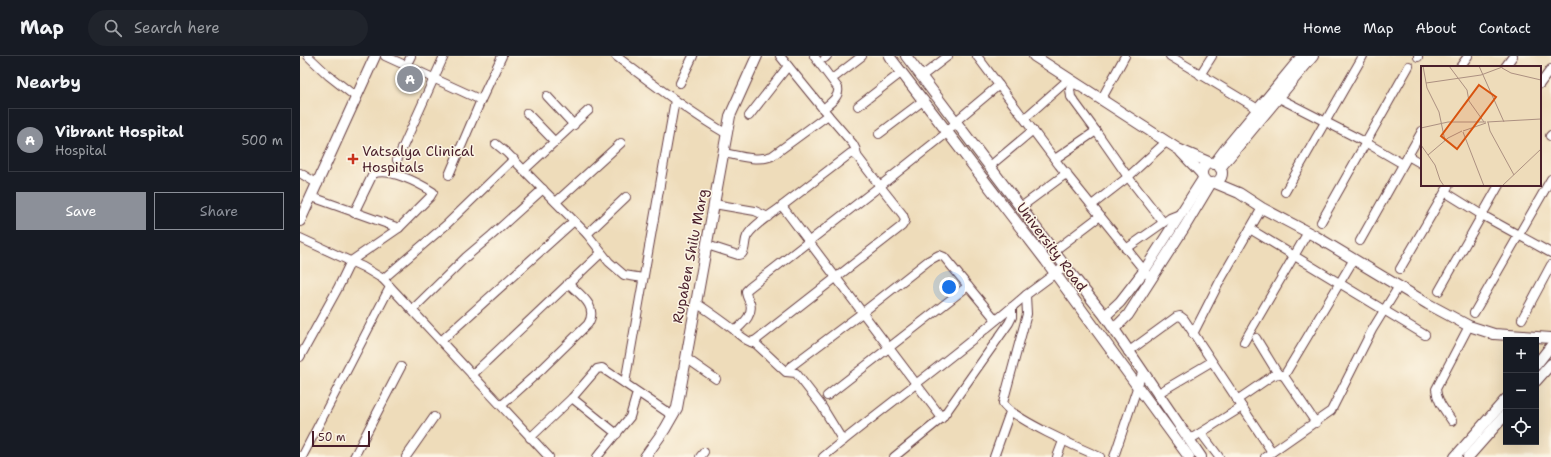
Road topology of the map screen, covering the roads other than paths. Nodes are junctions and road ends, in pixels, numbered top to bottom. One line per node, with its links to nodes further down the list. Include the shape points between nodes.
1 (308, 56): 41 (street)
2 (375, 56): 41 (street)
3 (385, 56): 26 (street)
4 (410, 56): 26 (street)
5 (444, 56): 36 (street)
6 (502, 56): 44 (street)
7 (616, 56): 45 (street)
8 (694, 56): 38 (street)
9 (757, 56): 62 (street, Rupaben Shilu Marg, via 730,116)
10 (780, 56): 27 (street)
11 (814, 56): 51 (street, via 839,92)
12 (862, 56): 34 (street)
13 (889, 56): 32 (street, University Road)
14 (906, 56): 35 (street, University Road)
15 (948, 56): 35 (street)
16 (977, 56): 40 (street)
17 (1034, 56): 37 (street)
18 (1125, 56): 47 (street)
19 (1170, 56): 33 (street)
20 (1212, 56): 33 (street)
21 (1302, 56): 43 (street)
22 (1313, 56): 43 (street)
23 (1363, 56): 56 (street)
24 (1468, 56): 29 (street)
25 (1513, 56): 30 (street)
26 (406, 66): 36 (street)
27 (788, 66): 51 (street); 53 (street)
28 (1409, 66): 66 (street)
29 (1461, 66)
30 (1507, 66)
31 (1551, 69): 39 (street)
32 (902, 72): 46 (street, University Road); 48 (street)
33 (1200, 75): 49 (street)
34 (836, 76)
35 (922, 76): 55 (street, University Road)
36 (434, 78): 44 (street); 75 (street)
37 (1071, 81): 47 (street); 54 (street); 59 (street, via 1071,97)
38 (680, 83)
39 (1541, 83)
40 (999, 85): 54 (street); 55 (street)
41 (356, 96): 87 (street)
42 (547, 96): 57 (street)
43 (1275, 96): 49 (street); 56 (street); 79 (street)
44 (481, 100): 83 (street)
45 (675, 100): 62 (street); 133 (street)
46 (924, 100): 60 (street, University Road); 63 (street)
47 (1101, 100): 65 (street)
48 (858, 106)
49 (1258, 109): 79 (street)
50 (589, 110): 57 (street)
51 (825, 112): 70 (street, via 778,152 765,159); 71 (street, via 853,144)
52 (527, 113): 64 (street)
53 (749, 116)
54 (1025, 118): 58 (street)
55 (956, 121): 60 (street); 78 (street, University Road)
56 (1326, 122): 66 (street); 93 (street)
57 (574, 125): 64 (street)
58 (1033, 130): 74 (street); 78 (street)
59 (1096, 131): 74 (street); 84 (street)
60 (948, 132): 88 (street); 131 (street, University Road)
61 (1421, 133): 72 (street)
62 (727, 134): 70 (street, Rupaben Shilu Marg)
63 (879, 134)
64 (555, 142): 80 (street)
65 (1166, 142): 69 (street); 84 (street)
66 (1365, 142): 77 (street); 110 (street)
67 (621, 143): 96 (street)
68 (496, 144): 73 (street)
69 (1178, 149): 79 (street); 86 (street)
70 (724, 153): 97 (street, Rupaben Shilu Marg)
71 (856, 156): 88 (street); 99 (street, via 847,154)
72 (1408, 156): 76 (street); 77 (street)
73 (514, 159): 80 (street); 134 (street, via 446,225)
74 (1055, 159): 82 (street)
75 (397, 160)
76 (1421, 163)
77 (1403, 164): 117 (street)
78 (990, 166): 100 (street, University Road)
79 (1217, 167): 86 (street, via 1220,179); 86 (street, via 1205,166); 92 (street)
80 (524, 170): 91 (street)
81 (300, 173): 87 (street)
82 (1067, 173): 98 (street); 100 (street)
83 (448, 175)
84 (1128, 177): 98 (street); 109 (street)
85 (1551, 179): 115 (street)
86 (1208, 180): 92 (street); 103 (street); 135 (street)
87 (318, 184): 94 (street)
88 (880, 186): 118 (street); 132 (street, via 905,221 902,226)
89 (1498, 186): 104 (street)
90 (1447, 188): 104 (street); 129 (street)
91 (543, 189): 96 (street); 145 (street, via 466,257)
92 (1239, 192): 101 (street)
93 (1285, 192)
94 (312, 197): 102 (street); 107 (street)
95 (626, 197): 114 (street)
96 (556, 202): 108 (street)
97 (714, 204): 106 (street, via 755,211); 119 (street, Rupaben Shilu Marg)
98 (1092, 205): 105 (street)
99 (782, 206): 106 (street); 118 (street)
100 (1021, 207): 121 (street, University Road)
101 (1262, 208): 112 (street); 113 (street)
102 (354, 213): 111 (street); 111 (street, via 373,174 394,174 432,192)
103 (1180, 214): 109 (street); 130 (street)
104 (1482, 215): 115 (street); 141 (street)
105 (1100, 216): 120 (street); 121 (street)
106 (768, 217): 119 (street, via 747,237 742,254)
107 (300, 221)
108 (574, 221): 114 (street); 159 (street)
109 (1163, 222): 120 (street)
110 (1320, 222)
111 (399, 228): 126 (street)
112 (1250, 229): 124 (street); 155 (street)
113 (1308, 232): 124 (street); 125 (street)
114 (587, 234): 122 (street)
115 (1519, 235): 123 (street); 147 (street)
116 (300, 238): 126 (street)
117 (1360, 241)
118 (808, 242): 132 (street); 154 (street, via 746,291 750,313)
119 (707, 245): 143 (street, Rupaben Shilu Marg)
120 (1126, 249): 130 (street)
121 (1054, 251): 128 (street, University Road)
122 (601, 253): 133 (street, via 624,275); 136 (street)
123 (1551, 253)
124 (1294, 256): 137 (street); 161 (street)
125 (1354, 259): 137 (street); 139 (street)
126 (351, 261): 134 (street); 162 (street, via 338,288)
127 (1551, 265): 150 (street)
128 (1065, 266): 131 (street); 149 (street, University Road)
129 (1400, 269)
130 (1144, 271): 135 (street); 149 (street, via 1120,302)
131 (1055, 273): 142 (street); 180 (street, University Road)
132 (836, 276): 148 (street); 160 (street)
133 (644, 278): 178 (street)
134 (383, 279): 140 (street)
135 (1151, 279): 153 (street, via 1128,314)
136 (568, 283): 174 (street); 187 (street, via 592,309 592,317 544,368)
137 (1339, 284): 146 (street); 175 (street)
138 (968, 286): 148 (street, via 944,257 939,255); 151 (street); 164 (street)
139 (1398, 286): 146 (street); 152 (street)
140 (390, 287): 145 (street); 204 (street)
141 (1438, 290)
142 (1026, 295): 144 (street); 188 (street, via 1027,314 1003,399 1005,407)
143 (696, 303): 154 (street); 167 (street, Rupaben Shilu Marg)
144 (1012, 307): 151 (street); 192 (street, via 1009,323)
145 (412, 310): 159 (street)
146 (1384, 311): 156 (street); 194 (street, via 1331,411)
147 (1474, 312)
148 (862, 313): 164 (street); 172 (street)
149 (1104, 316): 153 (street, University Road)
150 (1522, 319)
151 (996, 320): 179 (street)
152 (1469, 326): 158 (street, via 1494,334); 193 (street, via 1436,389 1440,404)
153 (1114, 329): 165 (street, University Road)
154 (735, 331): 160 (street)
155 (1193, 334): 165 (street, via 1184,319 1176,317); 168 (street)
156 (1425, 335)
157 (1256, 338): 175 (street)
158 (1551, 338)
159 (441, 341): 174 (street)
160 (751, 342): 200 (street, via 786,372 796,373 821,405)
161 (1244, 342)
162 (303, 345): 166 (street)
163 (1551, 346): 169 (street)
164 (888, 348): 179 (street); 183 (street)
165 (1128, 352): 173 (street, University Road)
166 (300, 357)
167 (686, 358): 177 (street); 190 (street, Rupaben Shilu Marg, via 677,408)
168 (1212, 362): 182 (street); 186 (street)
169 (1539, 362)
170 (1551, 364): 176 (street)
171 (401, 367): 205 (street)
172 (790, 367)
173 (1142, 373): 180 (street); 182 (street, University Road)
174 (472, 375): 187 (street)
175 (1281, 375): 186 (street, via 1272,376); 194 (street)
176 (1539, 378)
177 (716, 379)
178 (625, 383): 181 (street); 184 (street, via 602,368 597,369)
179 (916, 383): 192 (street); 200 (street)
180 (1137, 386): 214 (street); 215 (street, University Road)
181 (637, 393): 190 (street); 196 (street, via 630,417)
182 (1157, 394): 199 (street, University Road)
183 (827, 396)
184 (572, 398): 196 (street); 197 (street)
185 (1503, 402): 218 (street)
186 (1240, 403): 195 (street); 202 (street)
187 (502, 405): 197 (street)
188 (1010, 412): 198 (street); 211 (street)
189 (434, 416): 201 (street)
190 (673, 416): 208 (street, Rupaben Shilu Marg)
191 (1503, 417): 203 (street)
192 (942, 418): 210 (street)
193 (1452, 421)
194 (1316, 423): 202 (street)
195 (1201, 433): 199 (street); 217 (street)
196 (617, 434): 207 (street)
197 (530, 438): 206 (street)
198 (1063, 440): 212 (street); 213 (street)
199 (1189, 440): 216 (street, University Road)
200 (843, 441): 209 (street)
201 (410, 455)
202 (1269, 455)
203 (1469, 456)
204 (301, 457)
205 (354, 457)
206 (550, 457)
207 (597, 457)
208 (644, 457)
209 (823, 457)
210 (894, 457)
211 (994, 457)
212 (1057, 457)
213 (1100, 457)
214 (1114, 457)
215 (1189, 457)
216 (1201, 457)
217 (1219, 457)
218 (1455, 457)

